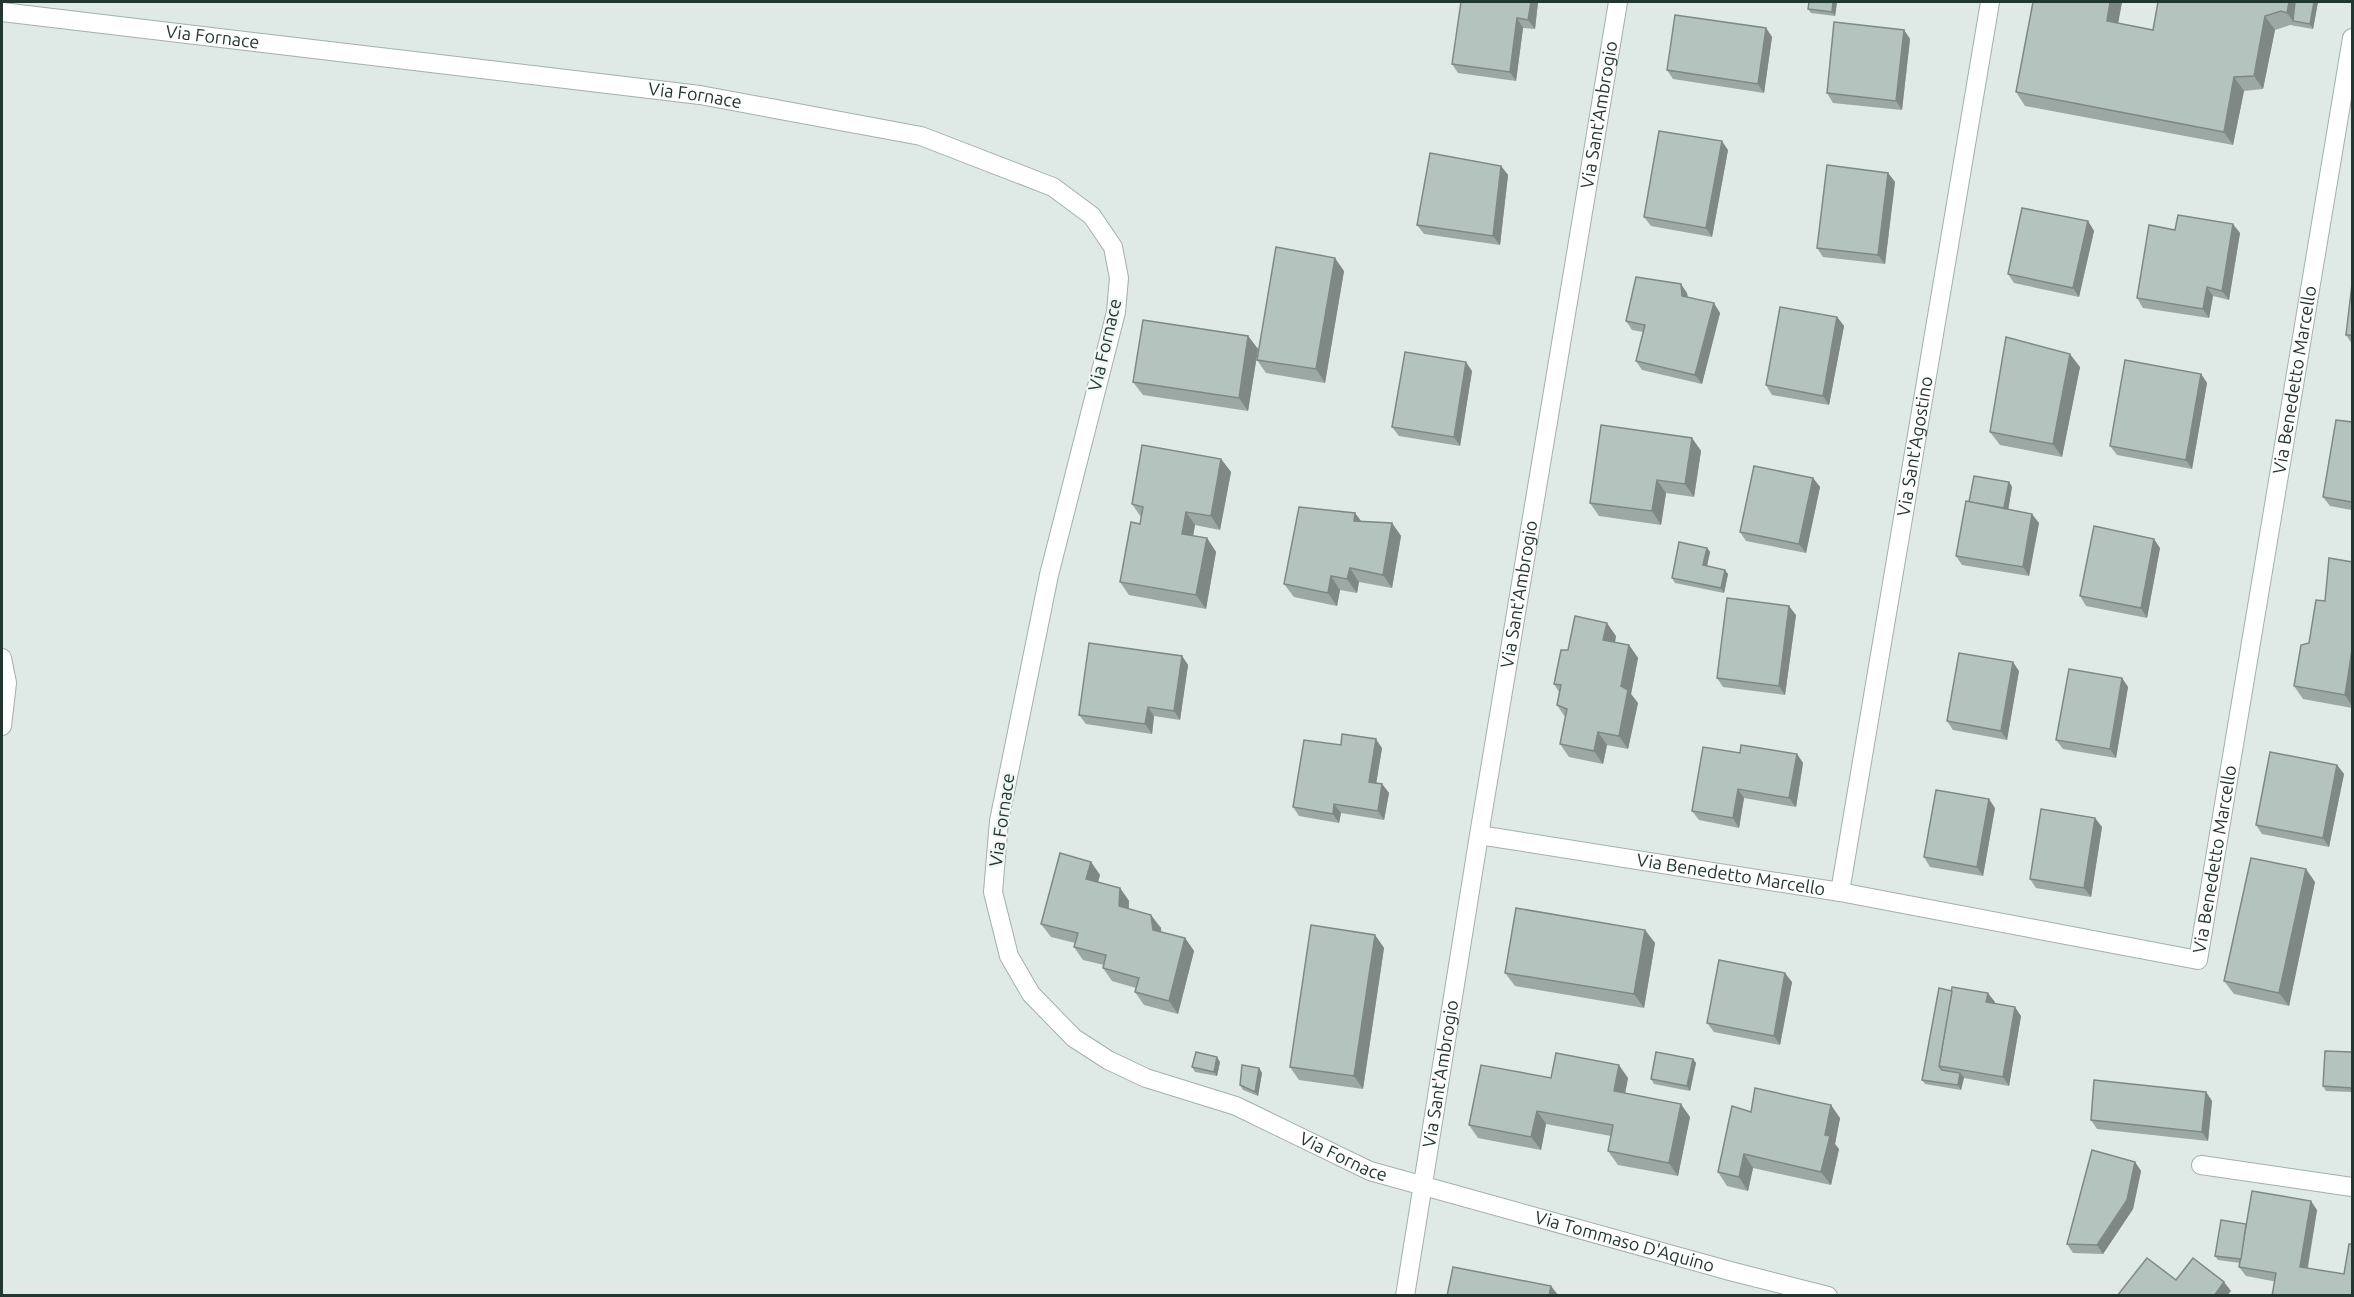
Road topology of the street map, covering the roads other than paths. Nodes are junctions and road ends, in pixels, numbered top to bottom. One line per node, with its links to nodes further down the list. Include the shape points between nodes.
1 (1618, 2): 7 (street, Via Sant'Ambrogio)
2 (1990, 2): 8 (street, Via Sant'Agostino)
3 (2, 12): 10 (street, Via Fornace, via 700,95 921,136 1053,187 1092,216 1113,247 1119,278 1116,312 1049,575 999,821 993,892 1009,956 1031,994 1049,1015 1074,1038 1108,1060 1146,1078 1236,1106 1370,1171)
4 (2352, 39): 8 (street, Via Benedetto Marcello, via 2198,960)
5 (2, 658): 6 (street, via 7,683)
6 (2, 726)
7 (1479, 835): 8 (street, Via Benedetto Marcello); 10 (street, Via Sant'Ambrogio)
8 (1840, 892)
9 (2200, 1165): 11 (street)
10 (1421, 1186): 12 (street); 13 (street, Via Tommaso D'Aquino)
11 (2352, 1187)
12 (1405, 1296)
13 (1828, 1296)

